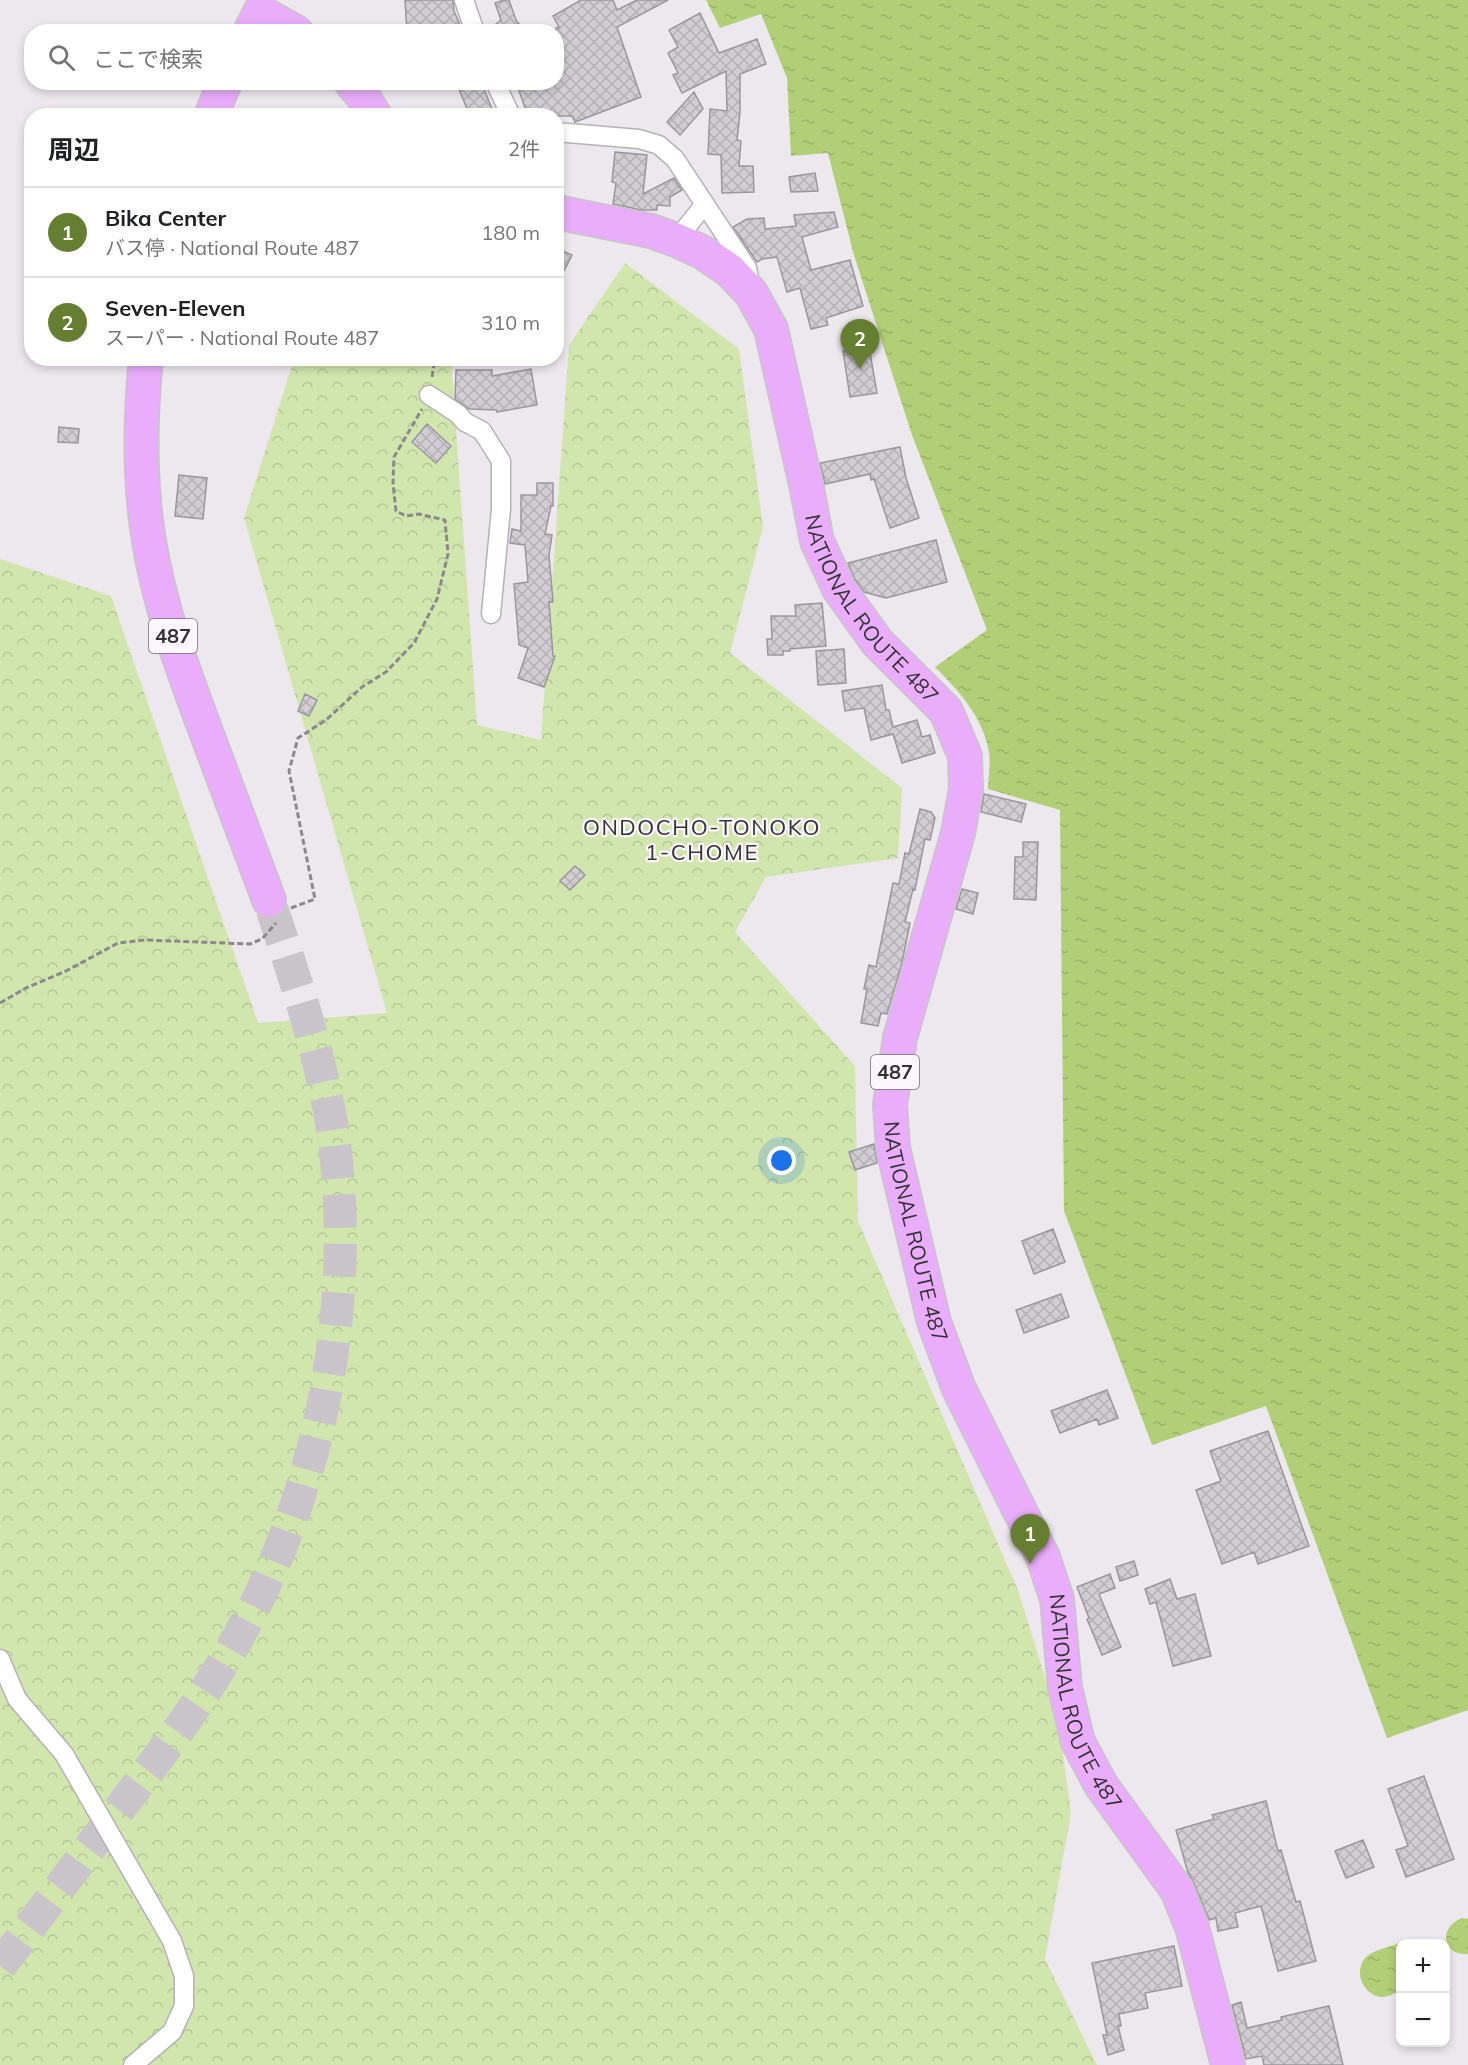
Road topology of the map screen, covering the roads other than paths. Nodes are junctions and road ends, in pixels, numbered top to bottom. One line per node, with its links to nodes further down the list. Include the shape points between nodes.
1 (464, 0): 2 (street)
2 (472, 24)
3 (222, 90): 6 (highway)
4 (358, 90): 7 (highway)
5 (499, 90): 8 (street)
6 (214, 108)
7 (370, 108)
8 (506, 108)
9 (564, 133): 10 (street, via 639,139 659,146 675,159)
10 (705, 204): 12 (street); 13 (street, via 747,268)
11 (564, 214): 12 (highway, NATIONAL ROUTE 487 / 487, via 651,231)
12 (676, 240): 13 (highway, NATIONAL ROUTE 487 / 487, via 729,270)
13 (751, 293): 20 (highway, NATIONAL ROUTE 487 / 487, via 771,329 817,542 839,589 878,642 946,711 965,756 966,789 958,833 900,1038 891,1105 893,1148 934,1322 960,1389 1043,1557 1057,1599 1065,1688 1078,1742 1101,1785 1177,1890 1192,1927)
14 (145, 366): 17 (highway, 487, via 143,475 156,572 180,663)
15 (429, 395): 16 (street, via 482,431 501,461 501,509)
16 (491, 614)
17 (279, 909)
18 (0, 1659): 19 (street, via 17,1699 64,1754 172,1941 184,1976 184,2006 172,2032)
19 (133, 2065)
20 (1228, 2065)

